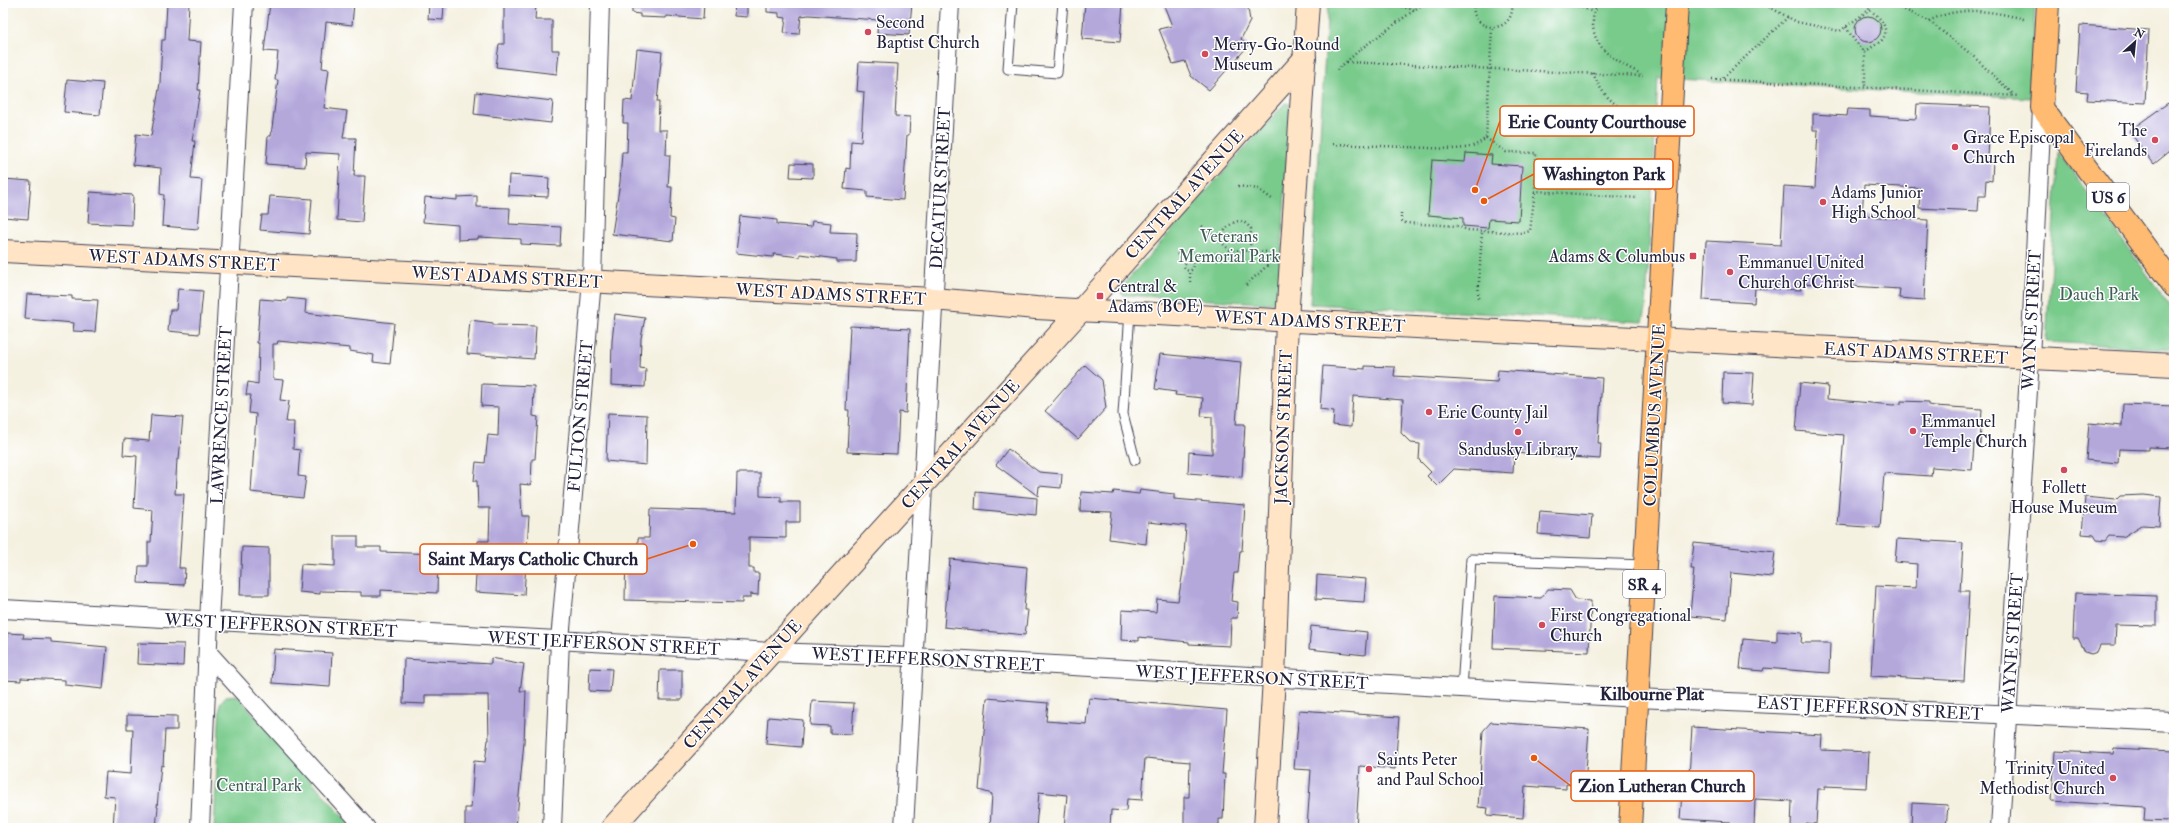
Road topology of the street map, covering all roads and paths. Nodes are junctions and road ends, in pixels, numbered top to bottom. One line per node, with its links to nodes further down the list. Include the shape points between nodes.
1 (244, 3): 51 (street, LAWRENCE STREET)
2 (600, 3): 55 (street, FULTON STREET)
3 (950, 3): 60 (street, DECATUR STREET)
4 (1013, 3): 5 (lane, via 1008,69 1057,73)
5 (1063, 3)
6 (1308, 3): 27 (street, JACKSON STREET)
7 (1386, 3): 18 (path)
8 (1424, 3): 18 (path)
9 (1474, 3): 25 (path, via 1476,18 1480,23)
10 (1512, 3): 25 (path, via 1513,9 1508,21 1504,25)
11 (1571, 3): 20 (path)
12 (1601, 3): 20 (path)
13 (1677, 3): 64 (main road, COLUMBUS AVENUE / SR 4)
14 (1762, 3): 21 (path)
15 (1869, 3): 19 (path)
16 (1890, 3): 23 (path)
17 (2048, 3): 35 (main road, WAYNE STREET)
18 (1416, 10): 28 (path)
19 (1869, 10): 24 (path); 26 (path, via 1883,22 1885,29 1882,40)
20 (1593, 12): 31 (path, via 1593,28 1598,43 1612,57 1643,76)
21 (1788, 17): 24 (path, via 1808,25 1840,31); 32 (path)
22 (2024, 19): 23 (path, via 1976,10 1946,14)
23 (1929, 21): 34 (path, via 1984,66 2011,94 2019,96)
24 (1846, 27): 26 (path)
25 (1492, 28): 29 (path)
26 (1865, 52): 34 (path)
27 (1305, 58): 61 (street, CENTRAL AVENUE); 63 (street, JACKSON STREET)
28 (1346, 62): 29 (path); 30 (path)
29 (1490, 69): 31 (path); 37 (path)
30 (1337, 70)
31 (1593, 73): 36 (path, via 1608,100)
32 (1723, 78): 33 (path); 34 (path)
33 (1712, 79)
34 (1865, 88)
35 (2042, 108): 58 (main road, US 6); 65 (street, WAYNE STREET)
36 (1641, 120)
37 (1486, 138): 38 (path, via 1472,147 1454,148); 40 (path, via 1506,152 1536,153)
38 (1333, 144)
39 (1238, 186): 42 (path, via 1258,189)
40 (1535, 191): 41 (path); 45 (path, via 1530,231)
41 (1637, 198)
42 (1272, 199)
43 (1401, 213): 45 (path, via 1401,220 1404,223 1458,226 1467,230)
44 (1202, 226): 46 (path)
45 (1482, 231): 59 (path)
46 (1218, 241): 47 (path, via 1230,250); 47 (path, via 1230,224 1240,221 1251,229)
47 (1250, 250): 49 (path)
48 (3, 251): 51 (street, WEST ADAMS STREET)
49 (1269, 252)
50 (1178, 254): 52 (path)
51 (230, 262): 55 (street, WEST ADAMS STREET); 71 (street, LAWRENCE STREET)
52 (1187, 262): 54 (path, via 1185,268); 54 (path, via 1193,263 1194,267)
53 (1269, 264): 57 (path)
54 (1190, 270): 56 (path)
55 (592, 281): 60 (street, WEST ADAMS STREET); 72 (street, FULTON STREET)
56 (1190, 282)
57 (1246, 285)
58 (2174, 286)
59 (1478, 298)
60 (933, 299): 61 (street, WEST ADAMS STREET); 68 (street, DECATUR STREET)
61 (1082, 309): 62 (street, WEST ADAMS STREET); 68 (street, CENTRAL AVENUE)
62 (1130, 312): 63 (street, WEST ADAMS STREET); 67 (lane, via 1123,414)
63 (1287, 320): 64 (street, WEST ADAMS STREET); 76 (street, JACKSON STREET)
64 (1658, 340): 65 (street, EAST ADAMS STREET); 69 (main road, COLUMBUS AVENUE / SR 4)
65 (2030, 359): 66 (street, EAST ADAMS STREET); 79 (street, WAYNE STREET)
66 (2174, 365)
67 (1135, 460)
68 (923, 485): 73 (street, CENTRAL AVENUE); 75 (street, DECATUR STREET)
69 (1645, 565): 77 (lane, via 1471,559); 78 (main road, COLUMBUS AVENUE / SR 4)
70 (3, 609): 71 (street, WEST JEFFERSON STREET)
71 (210, 621): 72 (street, WEST JEFFERSON STREET); 74 (street, LAWRENCE STREET)
72 (560, 640): 73 (street, WEST JEFFERSON STREET); 83 (street, FULTON STREET)
73 (771, 652): 75 (street, WEST JEFFERSON STREET); 84 (street, CENTRAL AVENUE)
74 (209, 654): 81 (street, LAWRENCE STREET); 82 (street)
75 (913, 657): 76 (street, WEST JEFFERSON STREET); 85 (street, DECATUR STREET)
76 (1274, 678): 77 (street, WEST JEFFERSON STREET); 86 (street, JACKSON STREET)
77 (1462, 688): 78 (street, WEST JEFFERSON STREET)
78 (1637, 698): 79 (street, EAST JEFFERSON STREET); 87 (main road, COLUMBUS AVENUE / SR 4)
79 (2007, 715): 80 (street, EAST JEFFERSON STREET); 88 (street, WAYNE STREET)
80 (2174, 722)
81 (200, 828)
82 (366, 828)
83 (552, 828)
84 (612, 828)
85 (904, 828)
86 (1265, 828)
87 (1630, 828)
88 (2000, 828)

